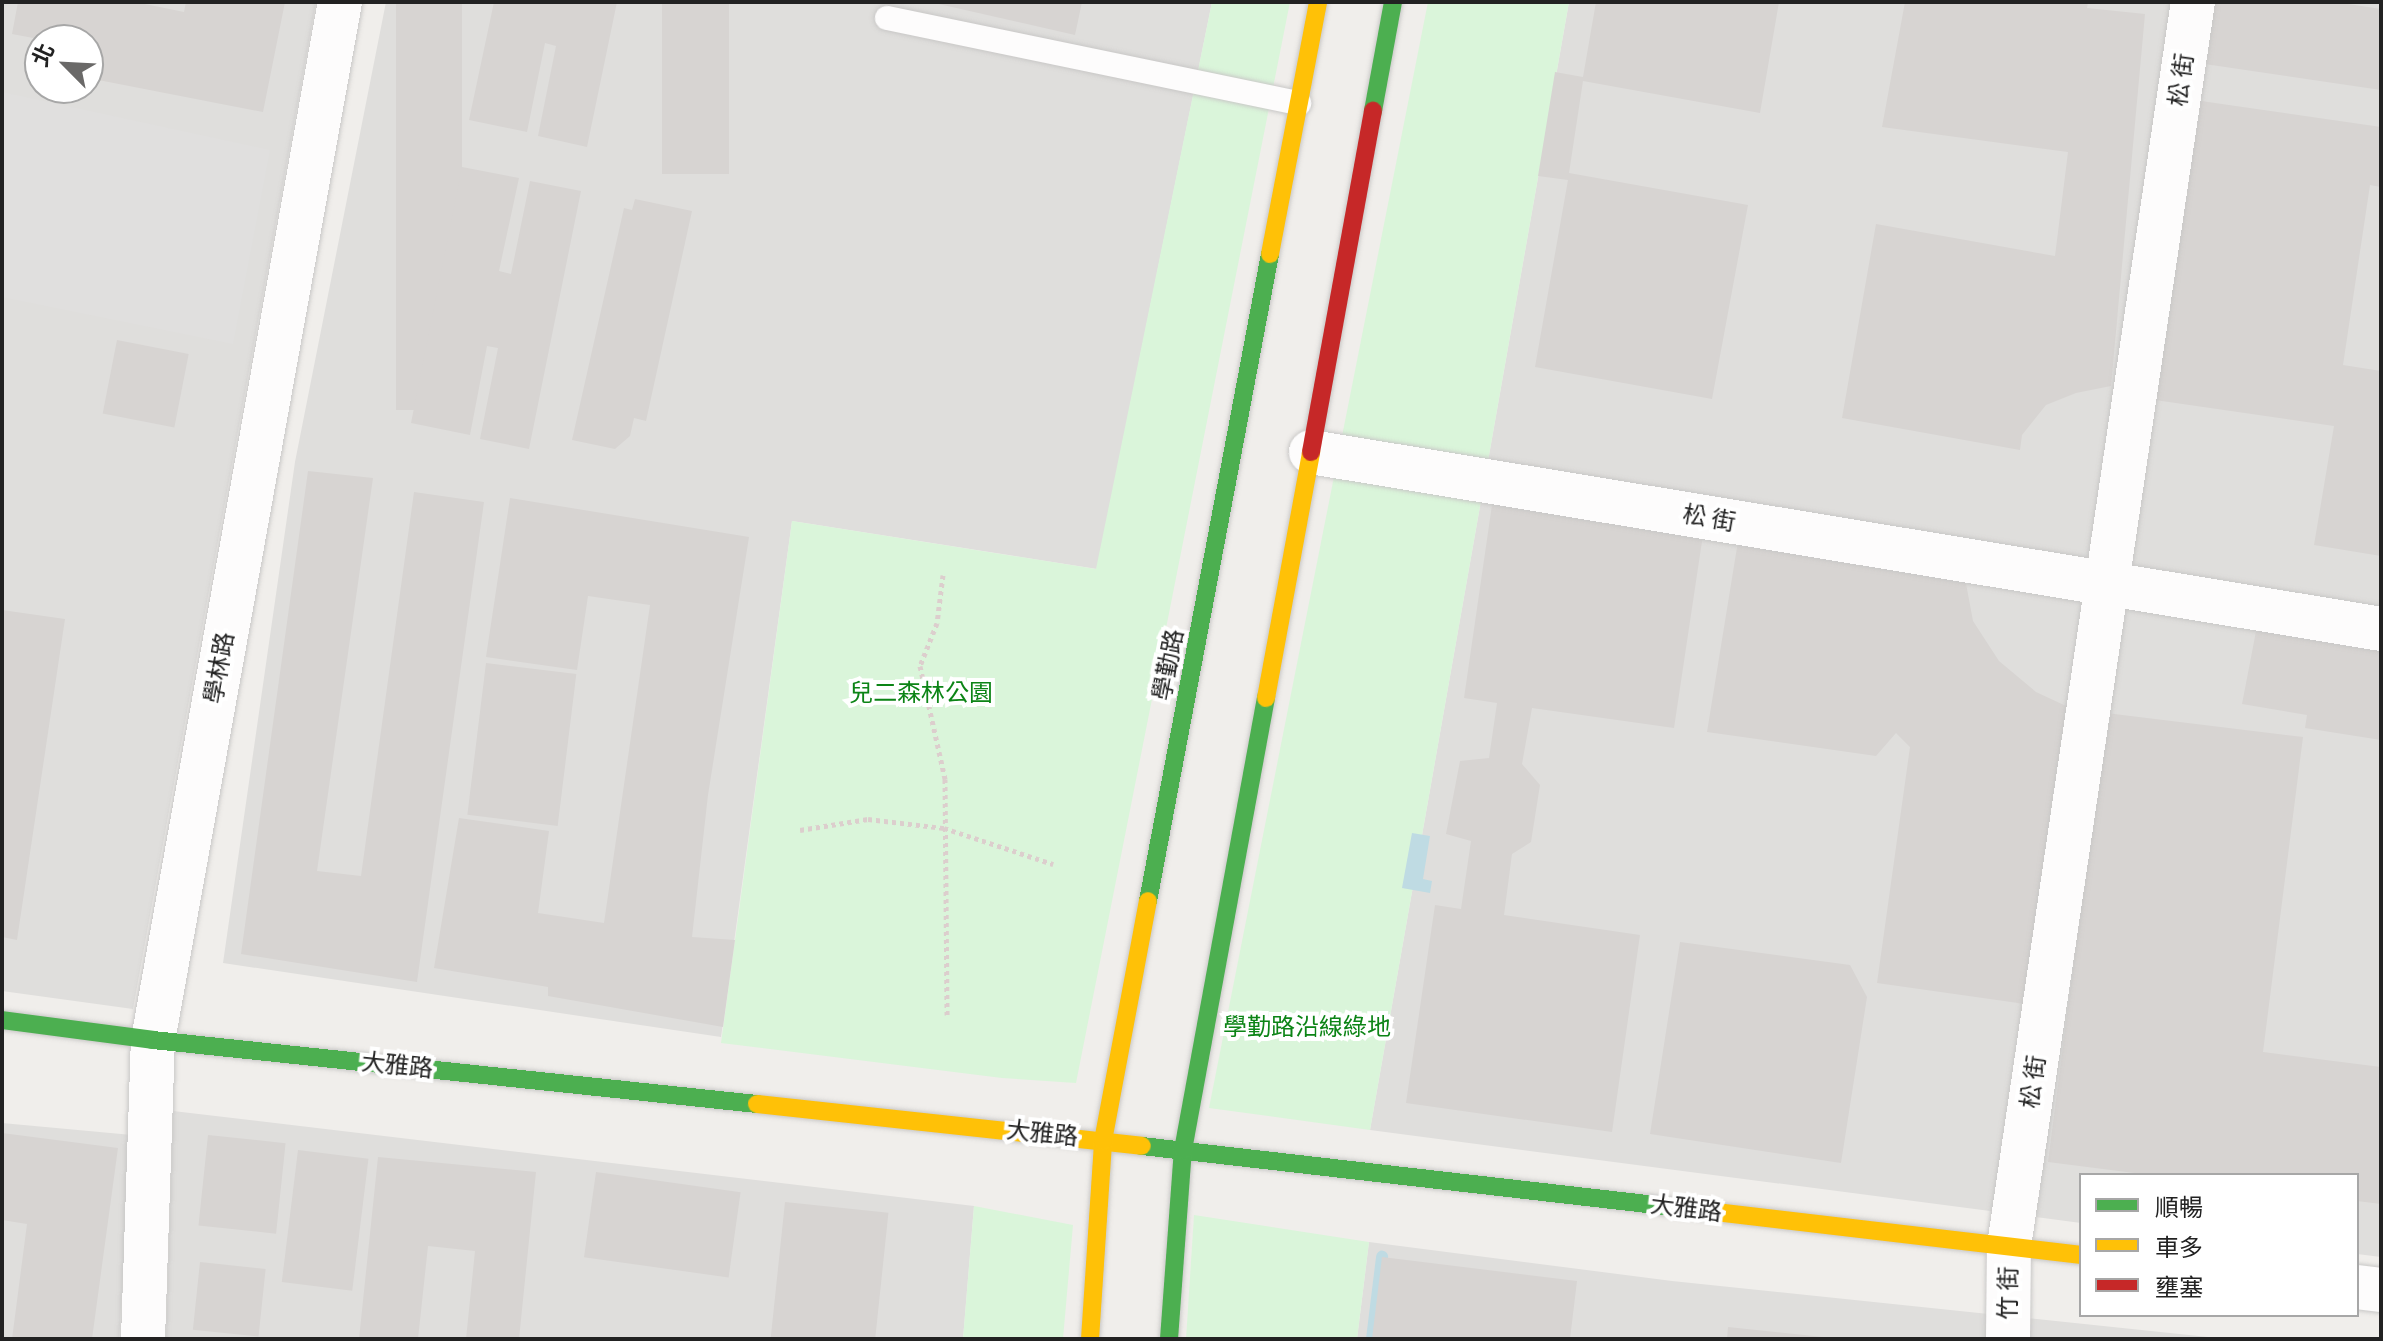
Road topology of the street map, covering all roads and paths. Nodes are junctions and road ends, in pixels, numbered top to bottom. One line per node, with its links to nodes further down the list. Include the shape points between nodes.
1 (340, 2): 16 (street, 學林路)
2 (1318, 2): 6 (street, 學勤路)
3 (1393, 2): 7 (street)
4 (2193, 2): 9 (street, 松 街)
5 (887, 18): 6 (lane)
6 (1299, 103): 17 (street, 學勤路)
7 (1311, 452): 9 (street, 松 街); 18 (street)
8 (943, 575): 11 (path, via 937,623 920,666 945,779)
9 (2107, 585): 10 (street, 松 街); 19 (street, 松 街)
10 (2381, 629)
11 (944, 828): 12 (path, via 868,819); 13 (path); 14 (path)
12 (800, 830)
13 (1053, 864)
14 (947, 1015)
15 (2, 1020): 16 (street, 大雅路)
16 (153, 1040): 17 (street, 大雅路); 23 (street, 學林路)
17 (1103, 1141): 18 (street, 大雅路); 24 (street, 學勤路)
18 (1183, 1150): 19 (street, 大雅路); 25 (street)
19 (2009, 1246): 20 (street, 大雅路); 26 (street, 竹 街)
20 (2079, 1255)
21 (2359, 1287): 22 (street)
22 (2381, 1290)
23 (143, 1339)
24 (1090, 1339)
25 (1169, 1339)
26 (2008, 1339)

